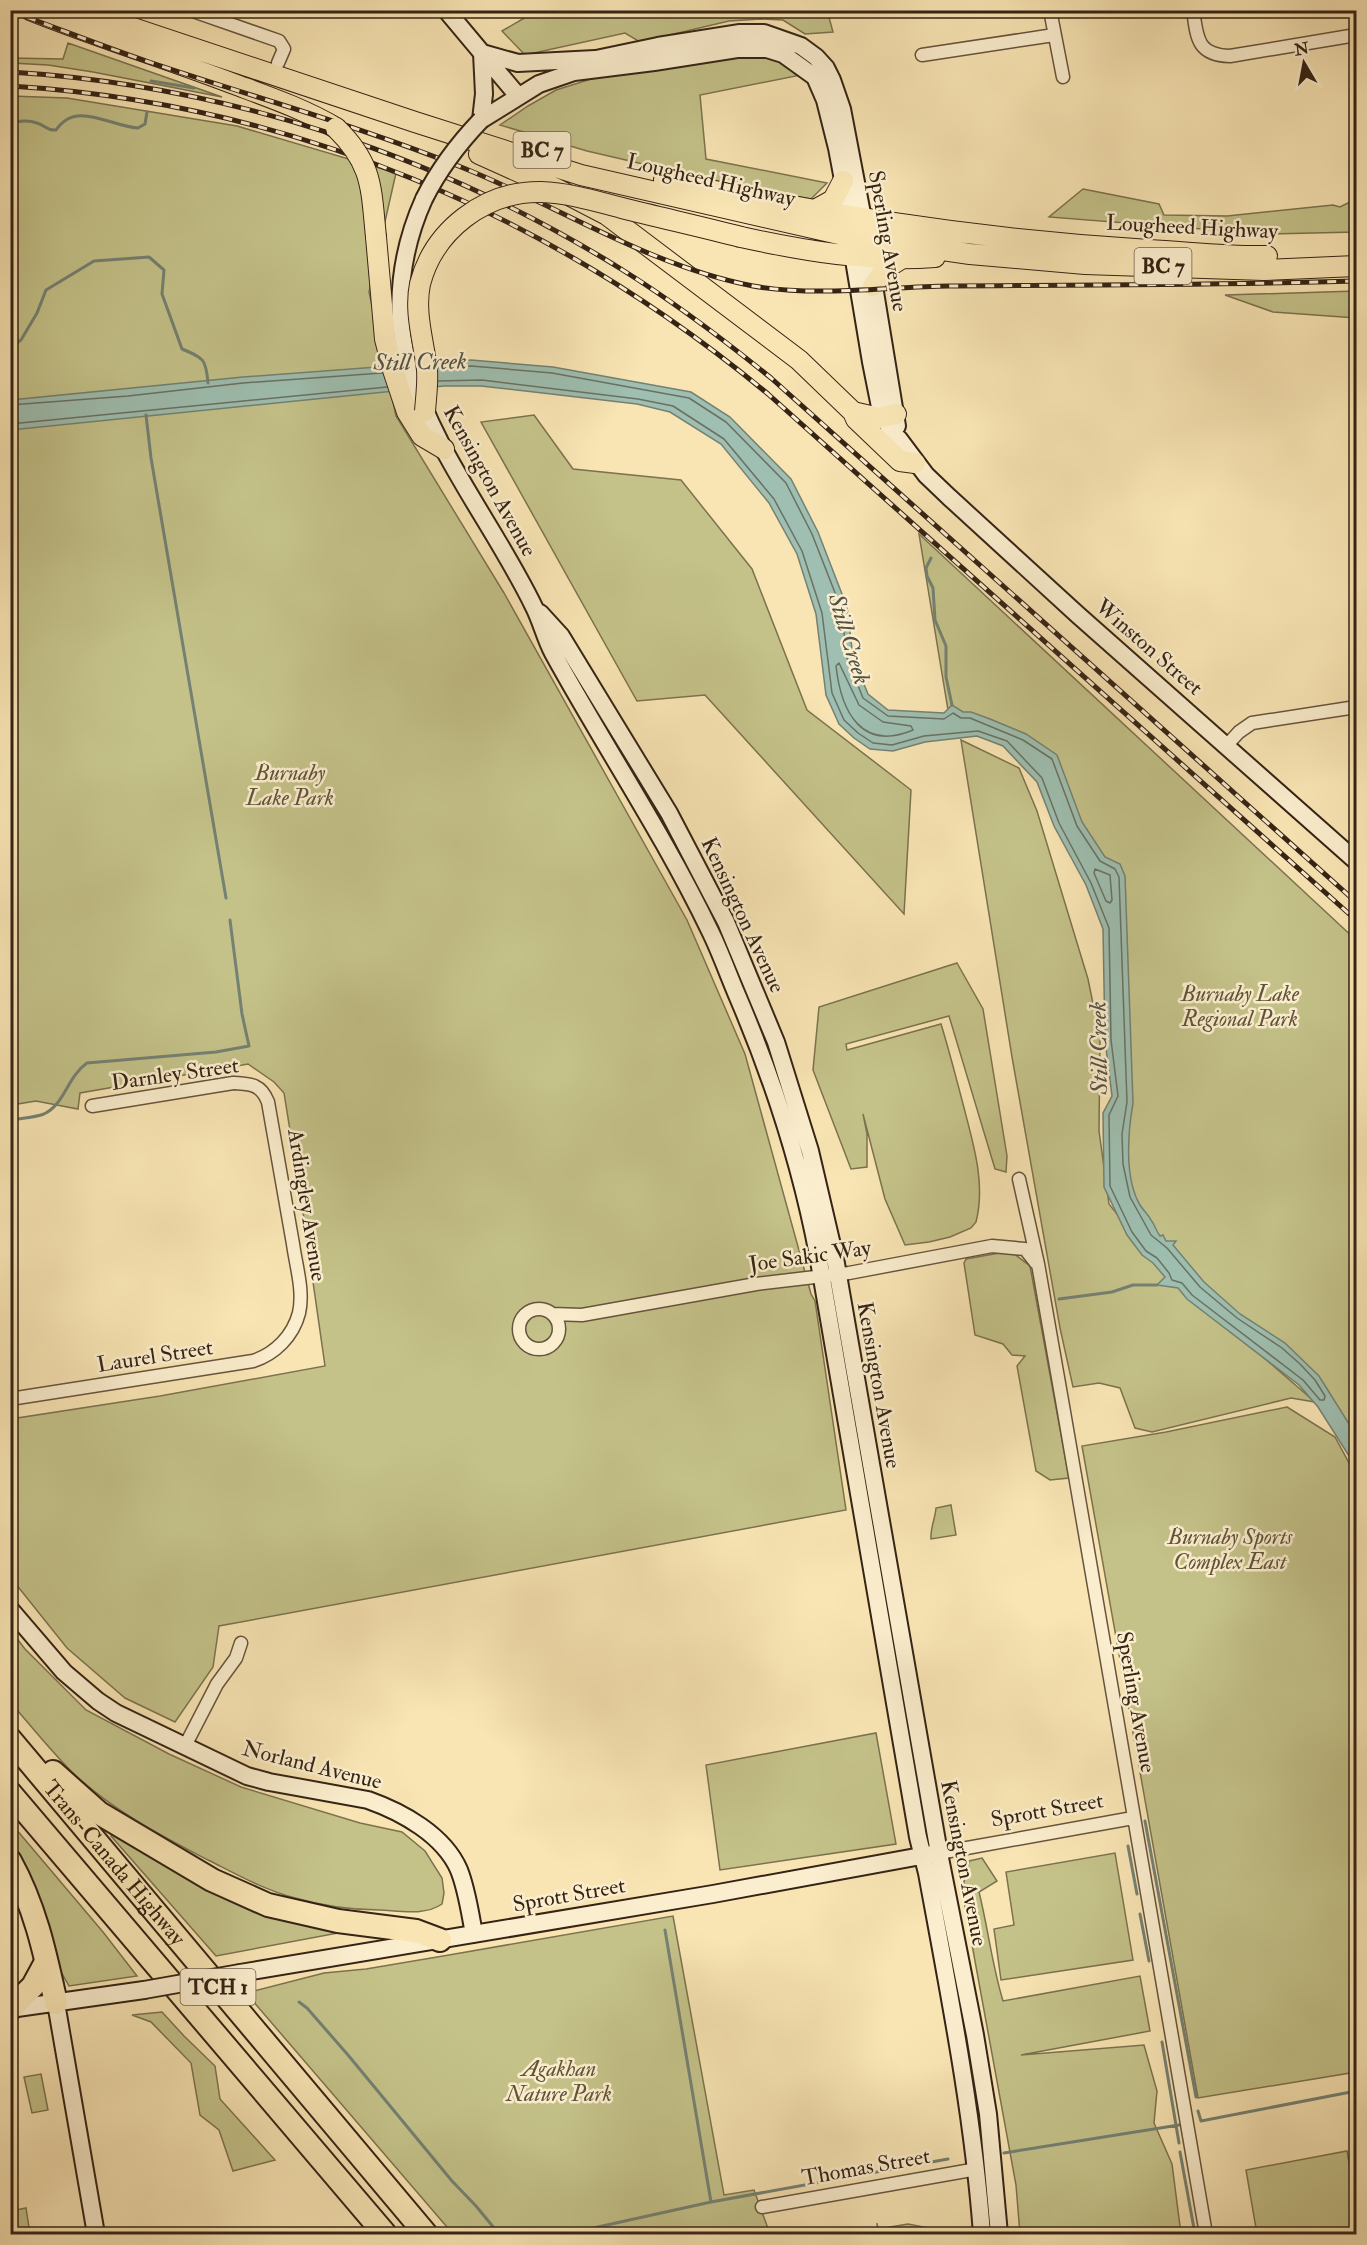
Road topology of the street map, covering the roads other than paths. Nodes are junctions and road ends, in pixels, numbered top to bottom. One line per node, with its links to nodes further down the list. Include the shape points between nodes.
1 (30, 10): 31 (main road, bridge, via 318,117 351,143 369,175 385,339 393,370 407,412 422,436)
2 (79, 10): 19 (main road, Lougheed Highway / BC 7)
3 (120, 10): 13 (main road, Lougheed Highway / BC 7)
4 (190, 10): 13 (street, via 279,40 284,49)
5 (446, 10): 10 (main road)
6 (1050, 10): 8 (street)
7 (1193, 10): 9 (street, via 1198,40 1216,56)
8 (1054, 35): 11 (street); 16 (street)
9 (1356, 35)
10 (482, 53): 12 (main road, via 518,63); 17 (main road); 18 (main road)
11 (922, 55)
12 (596, 59): 14 (main road, Kensington Avenue, via 740,33 764,33 801,46); 15 (main road, Kensington Avenue)
13 (278, 63): 21 (main road, Lougheed Highway / BC 7, via 590,164)
14 (811, 64): 15 (main road, Kensington Avenue, via 767,49 737,49); 20 (main road, Sperling Avenue, via 825,100); 22 (main road, Sperling Avenue, via 826,68 838,93)
15 (574, 72): 17 (main road, Kensington Avenue)
16 (1063, 77)
17 (518, 96): 18 (main road, Kensington Avenue)
18 (484, 115): 28 (main road, Kensington Avenue, bridge, via 433,179 407,246 401,287 401,329)
19 (415, 122): 22 (main road, Lougheed Highway / BC 7, via 581,175); 29 (main road, via 607,215 798,360)
20 (843, 181): 21 (main road, via 833,200); 22 (main road, Sperling Avenue)
21 (813, 211): 22 (main road, Lougheed Highway / BC 7)
22 (859, 237): 23 (main road, Lougheed Highway / BC 7); 24 (main road, Lougheed Highway / BC 7, via 939,231 1082,246 1263,256); 25 (main road); 27 (main road, Sperling Avenue); 28 (main road, bridge, via 797,249 568,195 527,193 505,198 473,211 450,229 425,270 417,304 427,373); 30 (main road, Sperling Avenue, via 873,372 880,407)
23 (970, 254): 25 (main road); 26 (main road, Lougheed Highway / BC 7, via 1085,264 1264,270)
24 (1356, 254)
25 (901, 259): 27 (main road, via 885,269)
26 (1356, 266)
27 (873, 286): 30 (main road, Sperling Avenue)
28 (425, 411): 31 (main road, Kensington Avenue)
29 (854, 412): 30 (main road, via 871,417); 32 (main road, via 856,419 900,461)
30 (890, 416): 32 (main road, Sperling Avenue, via 891,432)
31 (444, 449): 40 (main road, Kensington Avenue, via 534,605 551,650 711,931 756,1041 792,1145)
32 (915, 463): 34 (main road, Winston Street, via 1078,615)
33 (1356, 707): 34 (street, via 1251,723)
34 (1227, 745): 35 (main road, Winston Street)
35 (1356, 861)
36 (262, 1089): 37 (street, Darnley Street, via 250,1083 233,1083); 43 (street, Ardingley Avenue, via 268,1102 300,1289 299,1314)
37 (92, 1106)
38 (1018, 1179): 39 (street, Sperling Avenue)
39 (1038, 1264): 40 (street, Joe Sakic Way, via 1025,1249 992,1246); 51 (street, Sperling Avenue)
40 (829, 1275): 42 (street, Joe Sakic Way); 52 (main road, Kensington Avenue)
41 (552, 1314): 42 (street, Joe Sakic Way); 44 (street, via 558,1324); 44 (street, Joe Sakic Way, via 543,1309 530,1311 520,1320 519,1333 525,1344 538,1349 550,1346)
42 (582, 1315): 44 (street, Joe Sakic Way)
43 (293, 1328): 45 (street, Laurel Street, via 273,1351 253,1361)
44 (557, 1336)
45 (10, 1399)
46 (10, 1609): 49 (main road, Norland Avenue, via 85,1691 116,1713)
47 (241, 1643): 49 (street)
48 (10, 1737): 55 (highway, via 99,1813 212,1880 268,1905 416,1931); 63 (highway, Trans-Canada Highway / TCH 1)
49 (185, 1746): 54 (main road, Norland Avenue, via 247,1776 368,1800 411,1821 439,1842 458,1868)
50 (10, 1793): 62 (highway, Trans-Canada Highway / TCH 1)
51 (1133, 1818): 52 (street, Sprott Street); 66 (street, Sperling Avenue)
52 (931, 1854): 54 (main road, Sprott Street); 59 (main road, Kensington Avenue, via 979,2058 988,2114)
53 (10, 1862): 56 (highway, via 34,1911)
54 (474, 1934): 55 (main road, Sprott Street)
55 (440, 1940): 57 (main road, Sprott Street, bridge)
56 (46, 1962): 57 (highway); 58 (highway, via 33,1986)
57 (56, 2002): 58 (main road, Sprott Street); 61 (main road)
58 (10, 2009)
59 (985, 2168): 60 (street, Thomas Street); 64 (main road, Kensington Avenue); 65 (main road, Kensington Avenue)
60 (762, 2207)
61 (96, 2235)
62 (385, 2235)
63 (426, 2235)
64 (982, 2235)
65 (999, 2235)
66 (1206, 2235)

